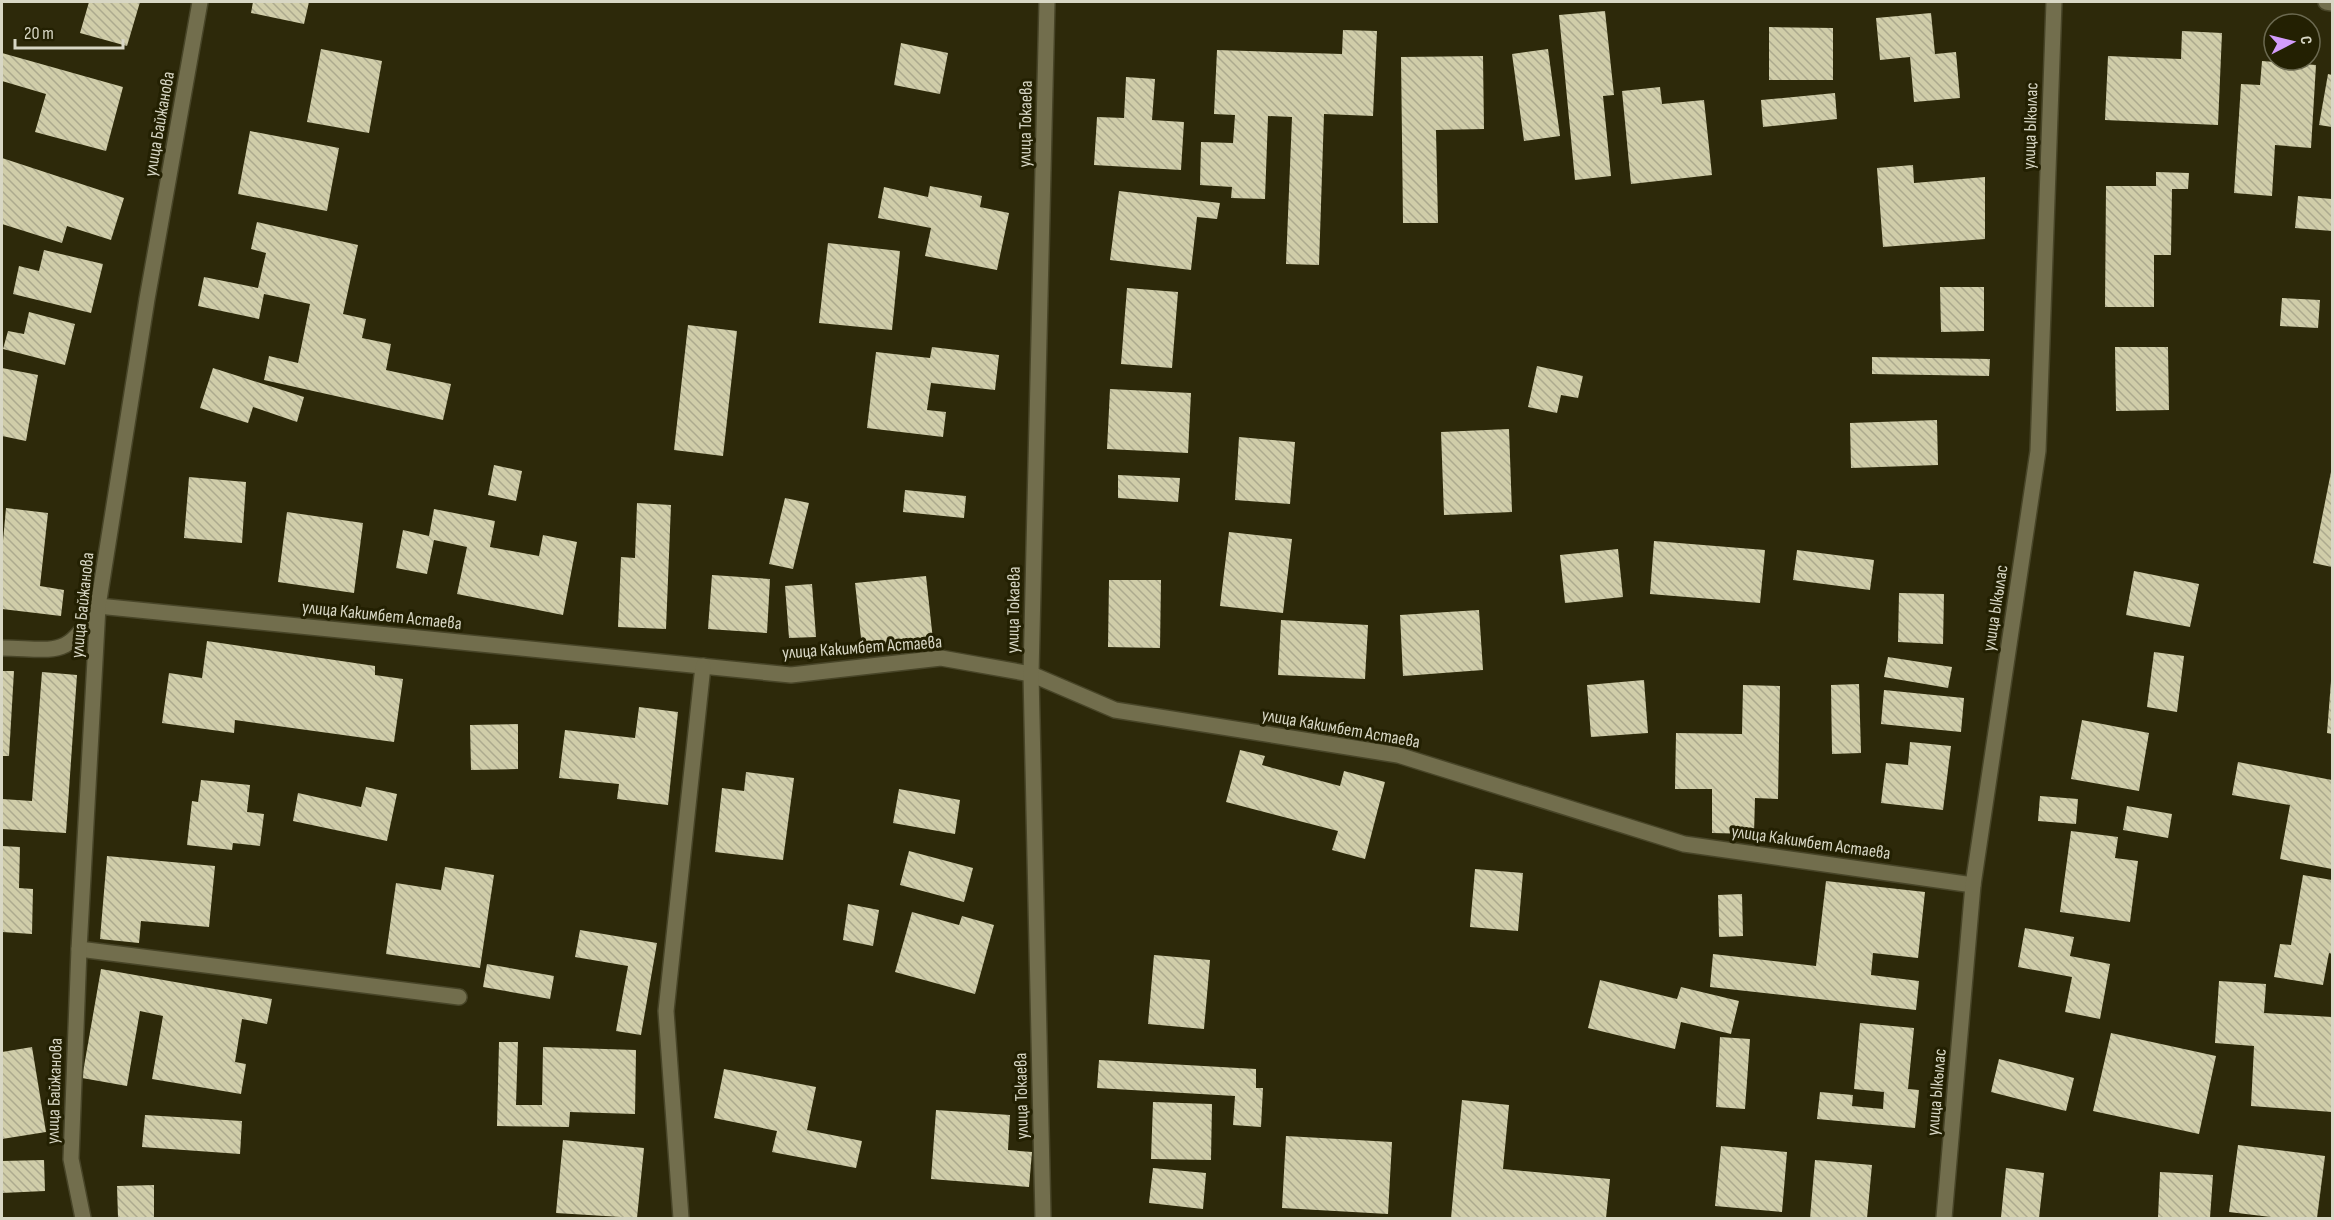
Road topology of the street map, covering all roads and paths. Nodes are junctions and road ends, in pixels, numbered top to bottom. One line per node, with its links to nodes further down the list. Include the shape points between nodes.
1 (200, 2): 6 (street, улица Байжанова, via 147,299)
2 (1047, 2): 9 (street, улица Токаева)
3 (2054, 2): 10 (street, улица Ыкылас, via 2038,451)
4 (2326, 2): 5 (street)
5 (2332, 3)
6 (99, 606): 7 (street, via 84,631 59,649); 8 (street, улица Какимбет Астаева); 11 (street, улица Байжанова)
7 (2, 648)
8 (703, 666): 9 (street, улица Какимбет Астаева, via 791,675 941,658); 14 (street, via 666,1011)
9 (1031, 674): 10 (street, улица Какимбет Астаева, via 1115,710 1398,755 1684,844); 15 (street, улица Токаева)
10 (1973, 885): 16 (street, улица Ыкылас)
11 (79, 949): 12 (street); 13 (street, улица Байжанова, via 71,1159)
12 (459, 997)
13 (83, 1218)
14 (681, 1218)
15 (1043, 1218)
16 (1944, 1218)

